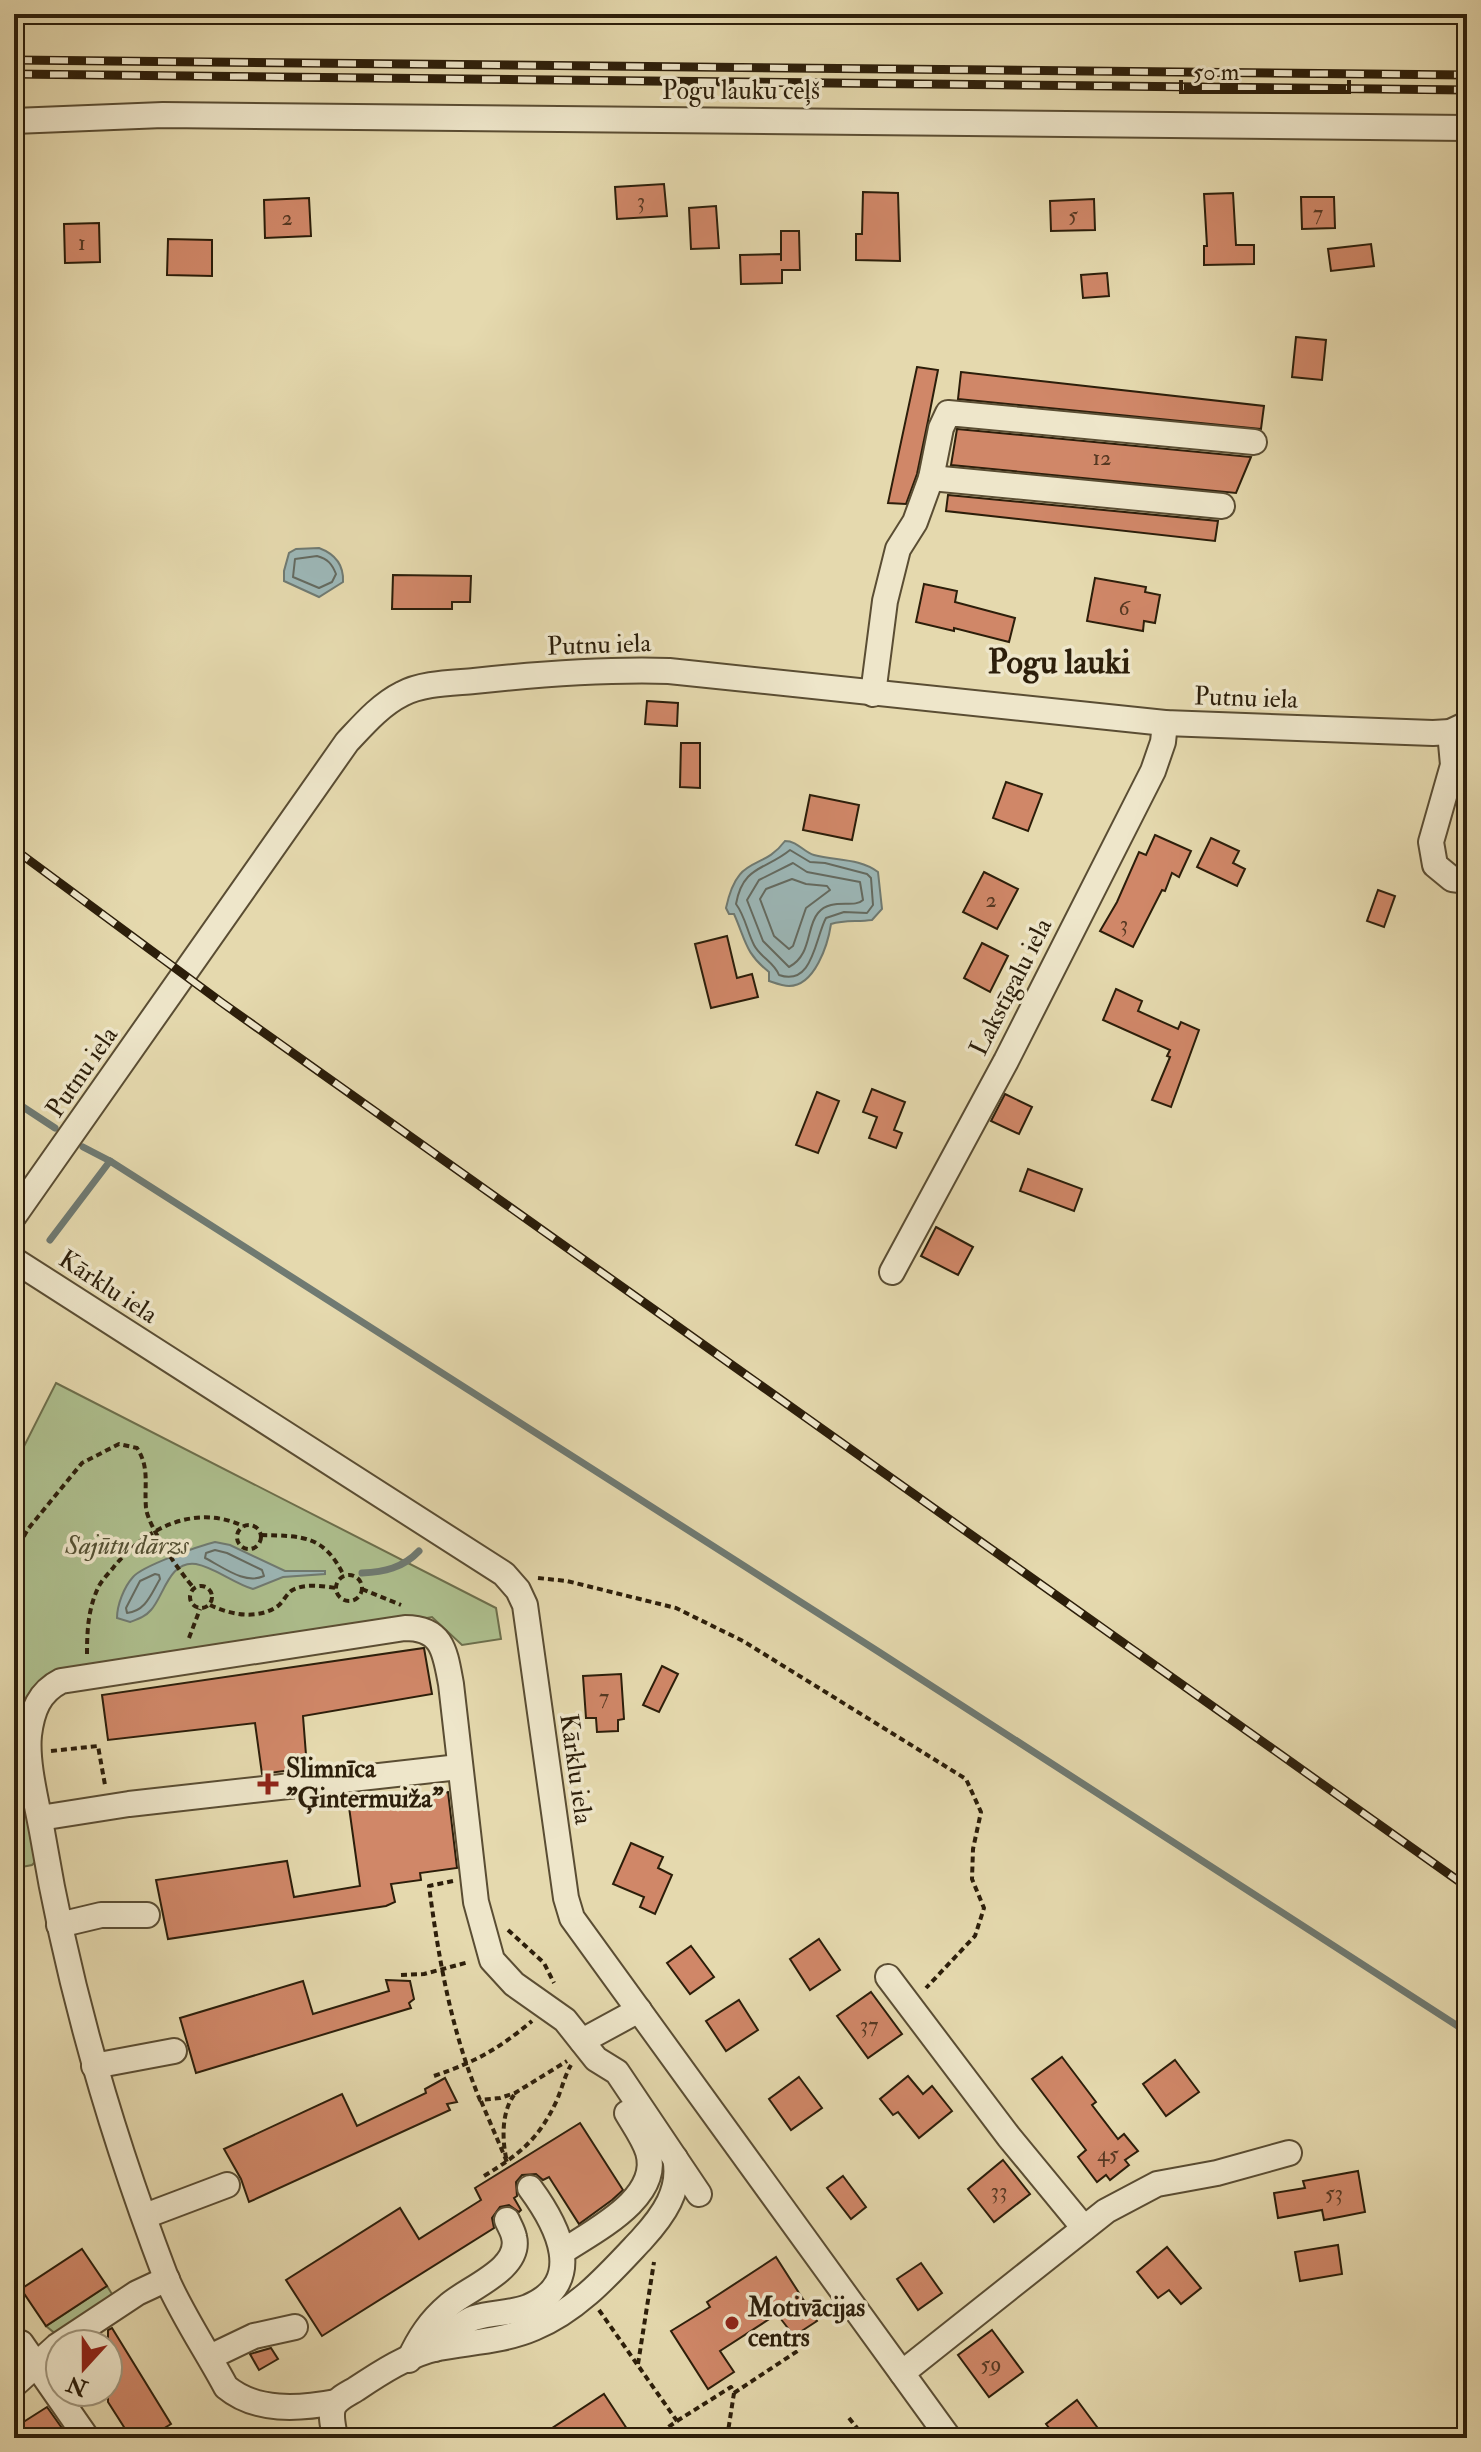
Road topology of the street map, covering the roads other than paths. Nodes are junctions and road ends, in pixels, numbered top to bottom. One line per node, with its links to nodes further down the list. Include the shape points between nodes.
1 (14, 121): 2 (street, Pogu lauku ceļš, via 163,115)
2 (1467, 128)
3 (1254, 442): 4 (street, via 948,413)
4 (931, 478): 5 (street); 6 (street, via 915,522 898,549)
5 (1222, 506)
6 (873, 694): 7 (street, Putnu iela); 10 (street, Putnu iela, via 711,674 614,670 403,693 347,742)
7 (1165, 723): 8 (street, Putnu iela); 12 (street, Lakstīgalu iela, via 1153,771)
8 (1458, 728): 9 (street, Putnu iela, via 1431,842 1435,865 1452,879)
9 (1467, 881)
10 (14, 1216)
11 (14, 1260): 18 (street, Kārklu iela, via 504,1574 518,1590 525,1605 566,1898 572,1918)
12 (892, 1272)
13 (459, 1767): 14 (street); 14 (street, via 445,1653 431,1632 405,1628 89,1676 47,1688 35,1707 29,1738); 19 (street, via 473,1877 491,1957 514,1984 565,2020)
14 (40, 1818): 16 (street)
15 (147, 1915): 16 (street, via 101,1915)
16 (59, 1925): 21 (street)
17 (888, 1977): 29 (street)
18 (639, 2010): 19 (street); 38 (street, Kārklu iela)
19 (589, 2050): 23 (street, via 617,2072); 30 (street, via 642,2138 649,2170 631,2204)
20 (174, 2051): 21 (street)
21 (94, 2066): 27 (street)
22 (1289, 2153): 29 (street, via 1157,2184)
23 (675, 2158): 26 (street); 34 (street, via 677,2183 671,2199 646,2234 588,2294 535,2328)
24 (227, 2185): 27 (street)
25 (530, 2188): 30 (street, via 551,2221)
26 (699, 2194)
27 (145, 2216): 31 (street)
28 (507, 2220): 36 (street, via 515,2247 508,2263 434,2318)
29 (1084, 2228): 38 (street)
30 (562, 2252): 34 (street, via 561,2275 546,2297 506,2314 471,2319)
31 (167, 2279): 35 (street); 37 (street, via 57,2346)
32 (295, 2327): 35 (street, via 254,2336)
33 (21, 2343): 37 (street)
34 (435, 2349): 36 (street)
35 (210, 2357): 40 (street, via 226,2387 256,2403 309,2407)
36 (409, 2360): 40 (street)
37 (36, 2367): 39 (street); 41 (street)
38 (902, 2373): 43 (street, Kārklu iela)
39 (14, 2385)
40 (336, 2402): 42 (street, via 331,2412)
41 (87, 2438)
42 (335, 2438)
43 (949, 2438)

